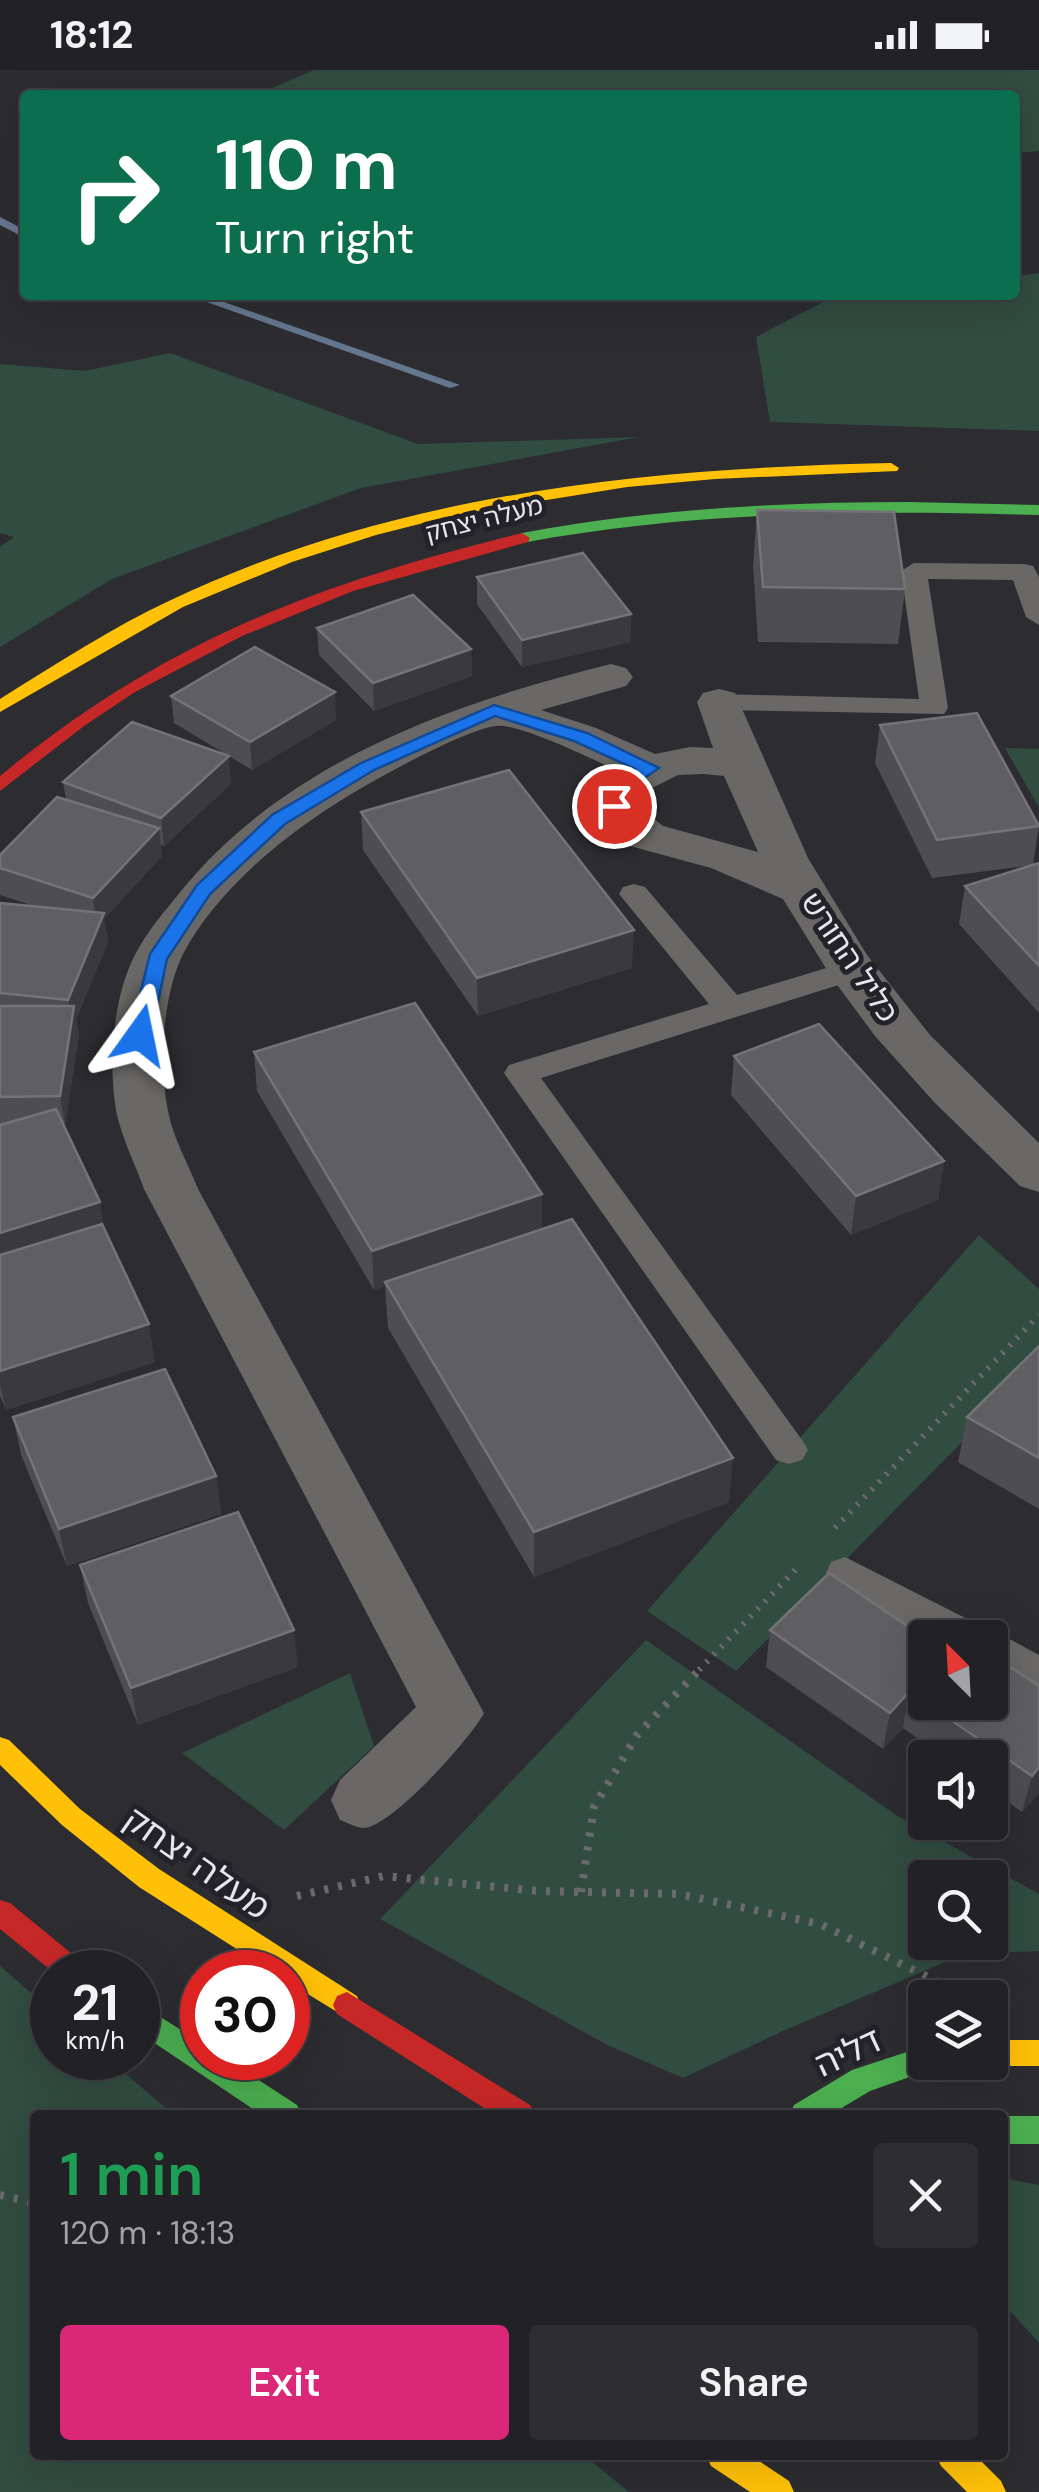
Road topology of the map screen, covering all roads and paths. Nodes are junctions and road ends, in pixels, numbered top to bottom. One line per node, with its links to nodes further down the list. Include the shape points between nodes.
1 (919, 469): 6 (street, מעלה יצחק, via 676,474 455,508 238,578 87,651)
2 (1039, 510): 10 (street, מעלה יצחק, via 725,509 484,544 348,586 202,648 86,716)
3 (1039, 617): 5 (lane, via 1024,572 914,571 934,708)
4 (611, 678): 7 (street)
5 (719, 702): 8 (street, כליל החורש)
6 (0, 707)
7 (494, 710): 9 (street); 25 (street, via 368,766 278,820 204,890 157,959 140,1035 142,1110 171,1189 452,1713)
8 (740, 766): 9 (street, via 689,758); 11 (street, כליל החורש)
9 (650, 768): 11 (street, via 619,787 614,806 628,828 762,870)
10 (0, 785)
11 (803, 890): 13 (street, כליל החורש)
12 (634, 894): 14 (lane)
13 (853, 970): 14 (lane); 15 (street, כליל החורש, via 963,1103)
14 (730, 1008): 17 (lane, via 520,1072)
15 (1039, 1173)
16 (1039, 1315): 18 (path)
17 (788, 1450)
18 (824, 1539)
19 (811, 1553): 26 (path, via 636,1735 594,1806)
20 (846, 1574): 21 (lane)
21 (934, 1620)
22 (1008, 1658): 23 (lane)
23 (1039, 1674)
24 (0, 1748): 28 (street, מעלה יצחק, via 72,1817)
25 (363, 1800)
26 (581, 1892): 28 (path, via 384,1876); 30 (path, via 679,1894 820,1924)
27 (0, 1912): 29 (street)
28 (209, 1917): 36 (street, מעלה יצחק)
29 (46, 1950)
30 (934, 1980)
31 (160, 2031): 35 (street)
32 (1008, 2053): 33 (street)
33 (1039, 2053)
34 (908, 2064): 37 (street, דליה, via 874,2074)
35 (279, 2110)
36 (512, 2110)
37 (811, 2110)
38 (1008, 2130): 39 (street)
39 (1039, 2130)
40 (0, 2195): 41 (path)
41 (30, 2202)
42 (730, 2460): 44 (street)
43 (957, 2460): 45 (street)
44 (778, 2492)
45 (990, 2492)

